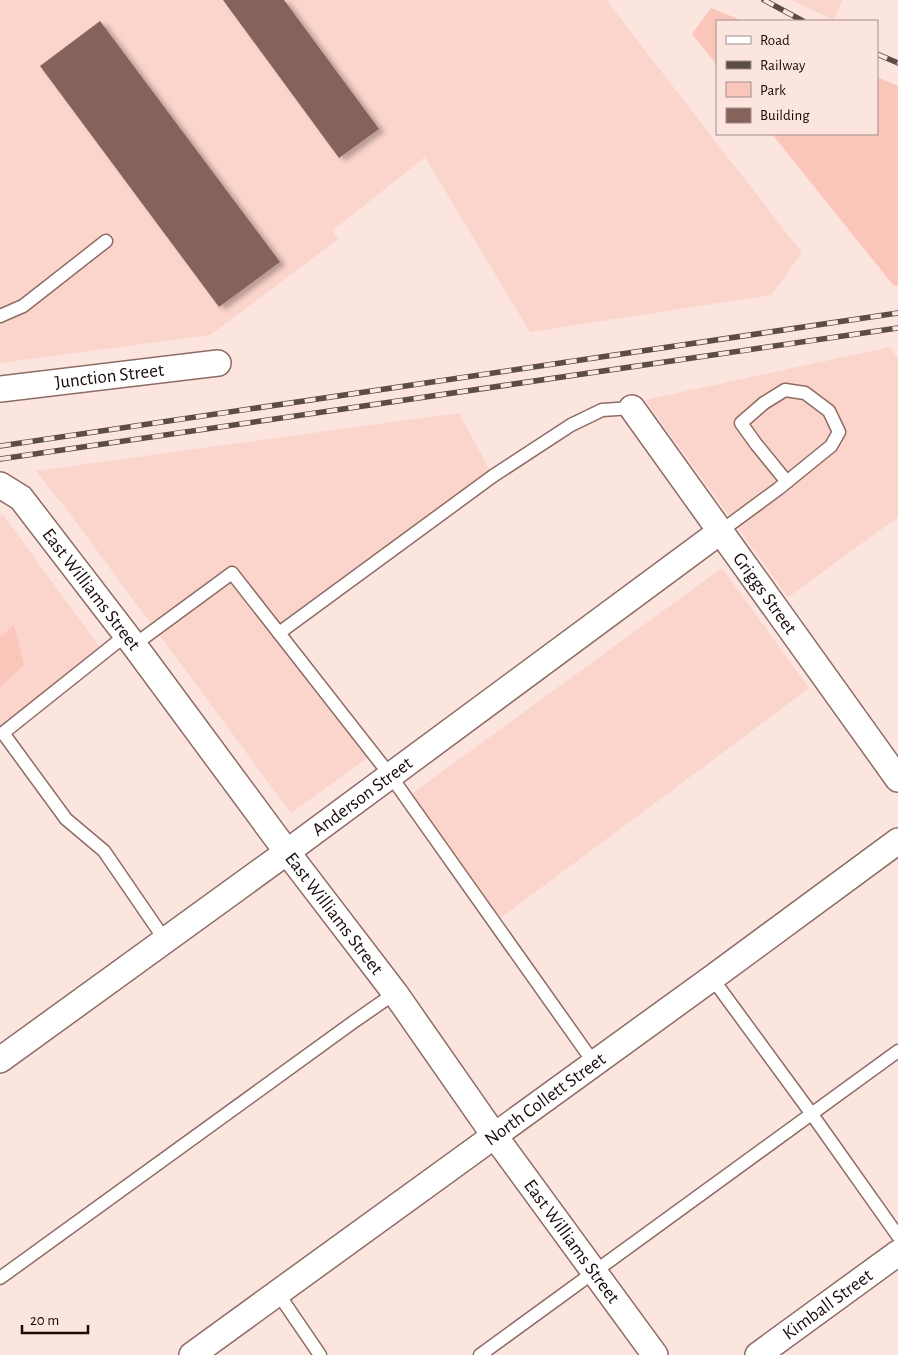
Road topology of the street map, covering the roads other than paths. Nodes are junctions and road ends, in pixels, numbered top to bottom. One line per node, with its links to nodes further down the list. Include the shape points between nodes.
1 (106, 241): 2 (lane, via 23,306)
2 (0, 316)
3 (218, 363): 4 (street, Junction Street)
4 (0, 389)
5 (632, 408): 9 (street, Griggs Street); 10 (lane, via 602,410 572,425 493,476)
6 (787, 482): 6 (lane, via 831,446 839,432 830,411 805,393 785,390 741,423); 9 (lane)
7 (0, 485): 8 (street, East Williams Street)
8 (11, 501): 11 (street, East Williams Street)
9 (721, 531): 12 (street, Anderson Street); 13 (street, Griggs Street)
10 (279, 633): 11 (lane, via 232,573); 12 (lane)
11 (130, 640): 15 (street, East Williams Street); 16 (lane, via 3,733 66,819 104,850)
12 (390, 775): 15 (street, Anderson Street); 21 (lane)
13 (898, 779)
14 (898, 841): 17 (street, North Collett Street)
15 (287, 852): 16 (street, Anderson Street); 18 (street, East Williams Street)
16 (165, 940): 20 (street, Anderson Street)
17 (712, 978): 21 (street, North Collett Street); 22 (lane)
18 (395, 993): 23 (street, East Williams Street); 27 (lane)
19 (898, 1051): 22 (lane)
20 (0, 1060)
21 (594, 1063): 23 (street, North Collett Street)
22 (811, 1113): 24 (lane); 26 (lane)
23 (494, 1135): 26 (street, East Williams Street); 28 (street, North Collett Street)
24 (898, 1236)
25 (898, 1253): 33 (street, Kimball Street)
26 (594, 1273): 31 (lane); 32 (street, East Williams Street)
27 (0, 1278)
28 (278, 1292): 29 (street, North Collett Street); 30 (lane)
29 (192, 1355)
30 (320, 1355)
31 (480, 1355)
32 (655, 1355)
33 (758, 1355)

